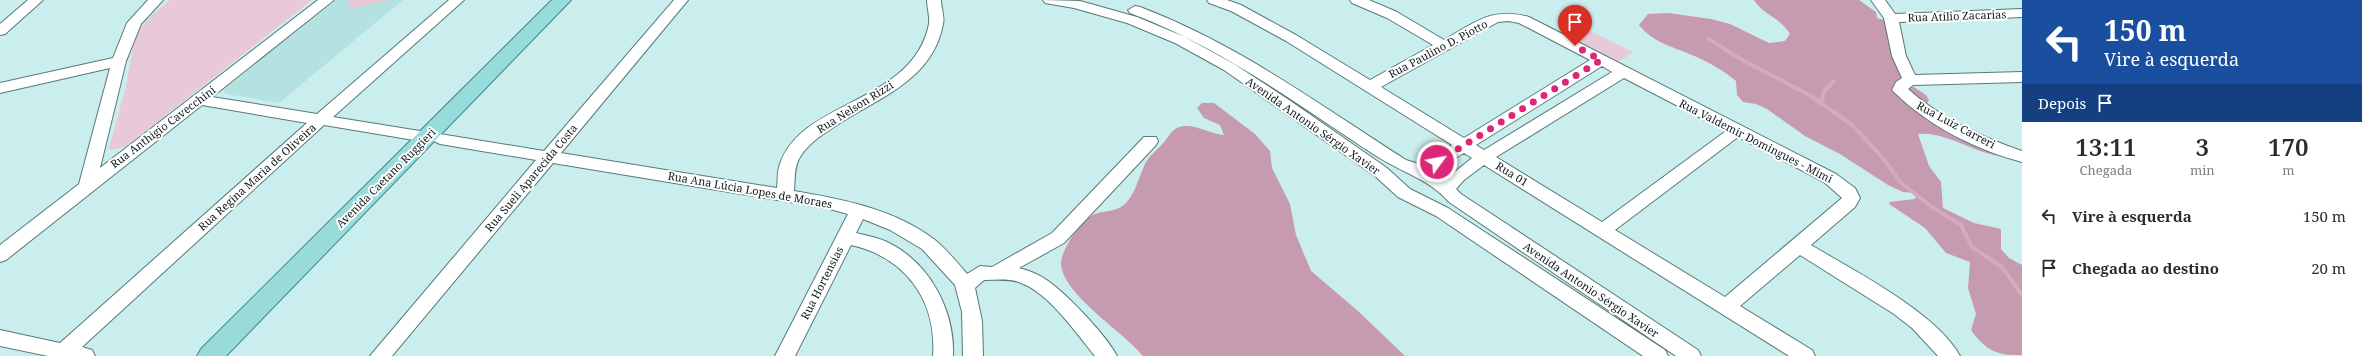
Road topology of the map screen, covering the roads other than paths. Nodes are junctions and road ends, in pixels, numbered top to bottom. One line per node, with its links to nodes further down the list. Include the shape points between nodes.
1 (36, 0): 17 (street)
2 (156, 0): 20 (street, via 134,22)
3 (327, 0): 26 (street, Rua Anthigio Cavecchini)
4 (457, 0): 27 (street, Rua Regina Maria de Oliveira)
5 (562, 0): 29 (main road, Avenida Caetano Ruggieri)
6 (575, 0): 29 (main road, Avenida Caetano Ruggieri)
7 (681, 0): 33 (street, Rua Sueli Aparecida Costa)
8 (934, 0): 40 (street, Rua Nelson Rizzi, via 936,23 929,49 911,71 872,100 822,126 802,143 789,164)
9 (1050, 0): 37 (street, Avenida Antonio Sérgio Xavier, via 1075,4 1132,20 1180,40 1229,68)
10 (1099, 0): 35 (street, Avenida Antonio Sérgio Xavier, via 1169,21 1235,54)
11 (1214, 0): 24 (street, Rua 01, via 1236,8 1291,38)
12 (1357, 0): 18 (street, via 1392,15)
13 (1878, 0): 16 (street)
14 (2022, 13): 16 (street, Rua Atilio Zacarias)
15 (1508, 16): 18 (street, Rua Paulino D. Piotto, via 1493,19); 19 (street, Rua Valdemir Domingues - Mimi, via 1524,20)
16 (1891, 18): 23 (street, via 1899,56)
17 (0, 31)
18 (1445, 46): 24 (street, Rua Paulino D. Piotto)
19 (1601, 60): 21 (street, Rua Valdemir Domingues - Mimi); 31 (street)
20 (119, 61): 25 (street); 38 (street)
21 (1624, 71): 28 (street, Rua Valdemir Domingues - Mimi); 34 (street)
22 (2022, 77): 23 (street)
23 (1910, 80): 32 (street, Rua Luiz Carreri, via 1901,85 1900,90 1910,100 1950,124)
24 (1370, 86): 31 (street, Rua 01)
25 (0, 88)
26 (200, 100): 27 (street, Rua Ana Lúcia Lopes de Moraes); 38 (street, Rua Anthigio Cavecchini)
27 (321, 119): 29 (street, Rua Ana Lúcia Lopes de Moraes); 51 (street, Rua Regina Maria de Oliveira)
28 (1736, 131): 43 (street); 45 (street, Rua Valdemir Domingues - Mimi, via 1830,178 1849,192 1849,203)
29 (433, 138): 33 (street, Rua Ana Lúcia Lopes de Moraes); 53 (main road, Avenida Caetano Ruggieri); 54 (main road, Avenida Caetano Ruggieri)
30 (1150, 141): 47 (street, via 1058,238)
31 (1465, 145): 34 (street, Rua 01); 36 (street)
32 (2017, 154)
33 (548, 157): 40 (street, Rua Ana Lúcia Lopes de Moraes); 55 (street, Rua Sueli Aparecida Costa)
34 (1485, 157): 39 (street, via 1458,176); 43 (street, Rua 01)
35 (1400, 164): 36 (street, Avenida Antonio Sérgio Xavier); 37 (street, via 1391,165)
36 (1421, 170): 39 (street, Avenida Antonio Sérgio Xavier)
37 (1381, 172): 42 (street, Avenida Antonio Sérgio Xavier, via 1404,193)
38 (88, 184): 46 (street, Rua Anthigio Cavecchini)
39 (1451, 193): 42 (street, via 1453,204); 61 (street, Avenida Antonio Sérgio Xavier)
40 (785, 196): 41 (street, Rua Ana Lúcia Lopes de Moraes)
41 (859, 210): 44 (street, Rua Hortensias); 48 (street, Rua Ana Lúcia Lopes de Moraes, via 911,232 949,263)
42 (1442, 212): 60 (street, Avenida Antonio Sérgio Xavier)
43 (1603, 230): 49 (street, Rua 01)
44 (845, 237): 56 (street, Rua Hortensias); 57 (street, via 884,248 904,262 922,282 938,313 945,344)
45 (1798, 246): 49 (street, Rua Valdemir Domingues - Mimi); 63 (street, via 1901,309 1919,323)
46 (0, 254)
47 (994, 274): 48 (street, via 980,273); 59 (street, via 1010,273 1027,277 1044,287)
48 (965, 286): 58 (street, Rua Ana Lúcia Lopes de Moraes, via 974,329)
49 (1726, 307): 62 (street, Rua 01)
50 (0, 338): 51 (street)
51 (61, 354): 52 (street)
52 (85, 356)
53 (210, 356)
54 (231, 356)
55 (380, 356)
56 (785, 356)
57 (943, 356)
58 (973, 356)
59 (1107, 356)
60 (1658, 356)
61 (1691, 356)
62 (1805, 356)
63 (1950, 356)

